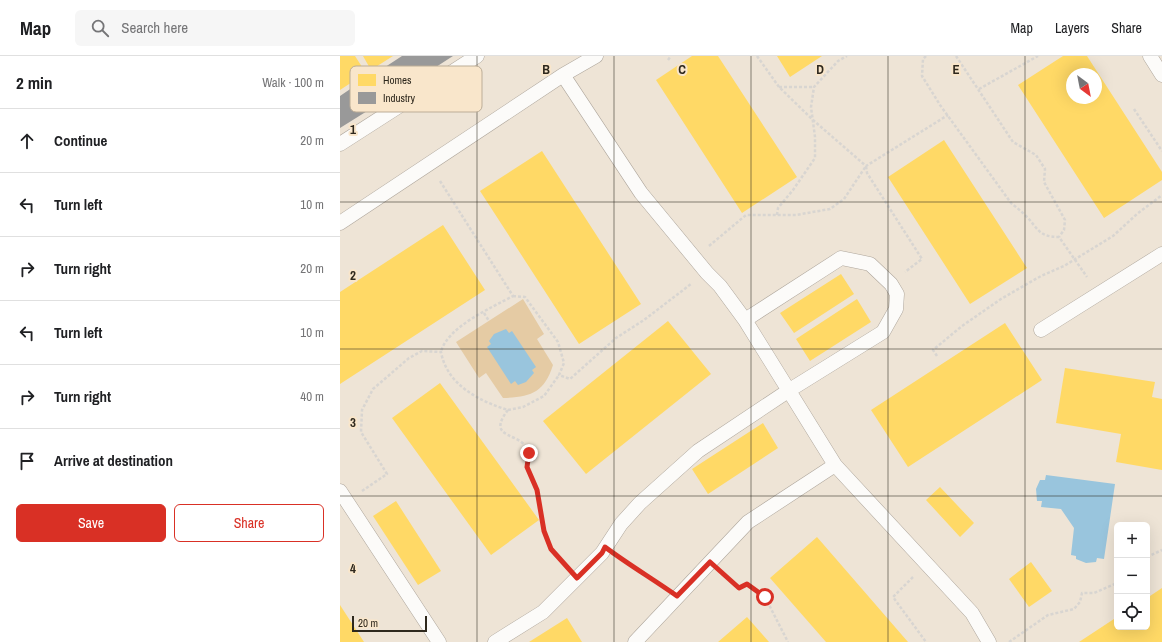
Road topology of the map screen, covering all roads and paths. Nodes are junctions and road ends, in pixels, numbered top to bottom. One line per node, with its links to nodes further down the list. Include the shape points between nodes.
1 (477, 56): 11 (lane)
2 (596, 56): 12 (lane)
3 (671, 56): 10 (path)
4 (757, 56): 14 (path)
5 (847, 56): 15 (path, via 838,61)
6 (926, 56): 19 (path, via 923,60 922,76)
7 (956, 56): 16 (path)
8 (1038, 56): 16 (path)
9 (1150, 56): 13 (lane)
10 (668, 60)
11 (461, 66)
12 (563, 75): 23 (lane); 30 (lane, via 641,193)
13 (1162, 76)
14 (779, 87): 15 (path); 20 (path)
15 (814, 87): 20 (path, via 811,107)
16 (979, 89): 28 (path, via 1013,142 1036,156 1045,169 1044,182 1065,220 1064,230)
17 (1134, 109): 22 (path)
18 (390, 112): 21 (lane)
19 (948, 116): 24 (path); 28 (path, via 1011,204 1026,216 1038,232 1049,237)
20 (813, 120): 24 (path); 26 (path, via 815,158 778,208)
21 (340, 144)
22 (1162, 151)
23 (429, 164): 27 (lane); 34 (path)
24 (866, 166): 26 (path, via 844,199 830,209 796,215); 33 (path, via 867,173 922,258)
25 (1162, 195): 31 (path, via 1113,236)
26 (777, 215): 30 (path, via 746,215)
27 (340, 223)
28 (1059, 237): 31 (path)
29 (1162, 254): 38 (lane)
30 (694, 258): 32 (lane)
31 (1075, 259): 40 (path, via 1000,299 933,350)
32 (707, 273): 36 (lane); 41 (path, via 616,338 570,379)
33 (891, 284): 36 (lane, via 870,264 841,258); 42 (lane, via 897,294 896,309 883,332)
34 (512, 296): 35 (path); 41 (path, via 525,297 558,342 564,363)
35 (484, 313): 37 (path); 39 (path, via 458,328 443,344)
36 (745, 320): 42 (lane)
37 (489, 321)
38 (1041, 330)
39 (441, 352): 43 (path, via 443,364 449,375 466,391 488,404); 45 (path, via 422,351 409,358 373,389 362,410 361,432 387,474)
40 (937, 356)
41 (559, 375): 43 (path, via 544,396 523,407)
42 (788, 391): 44 (lane); 46 (lane, via 698,451 640,503)
43 (508, 410): 51 (path, via 500,424 502,431 526,446 529,453 527,467 537,490 544,531 551,549)
44 (834, 465): 49 (lane, via 748,522); 50 (lane)
45 (343, 496): 54 (lane)
46 (605, 547): 51 (lane); 53 (path)
47 (1162, 550): 48 (path)
48 (1150, 556)
49 (710, 562): 53 (lane); 57 (path, via 739,588 747,584 765,597)
50 (927, 564): 58 (path, via 894,597); 59 (lane, via 972,613)
51 (577, 578): 55 (lane, via 543,612)
52 (1114, 584): 60 (path, via 1094,593 1082,593 1080,602 1074,609 1048,615)
53 (677, 596): 56 (lane)
54 (438, 642)
55 (496, 642)
56 (636, 642)
57 (788, 642)
58 (926, 642)
59 (989, 642)
60 (1009, 642)

